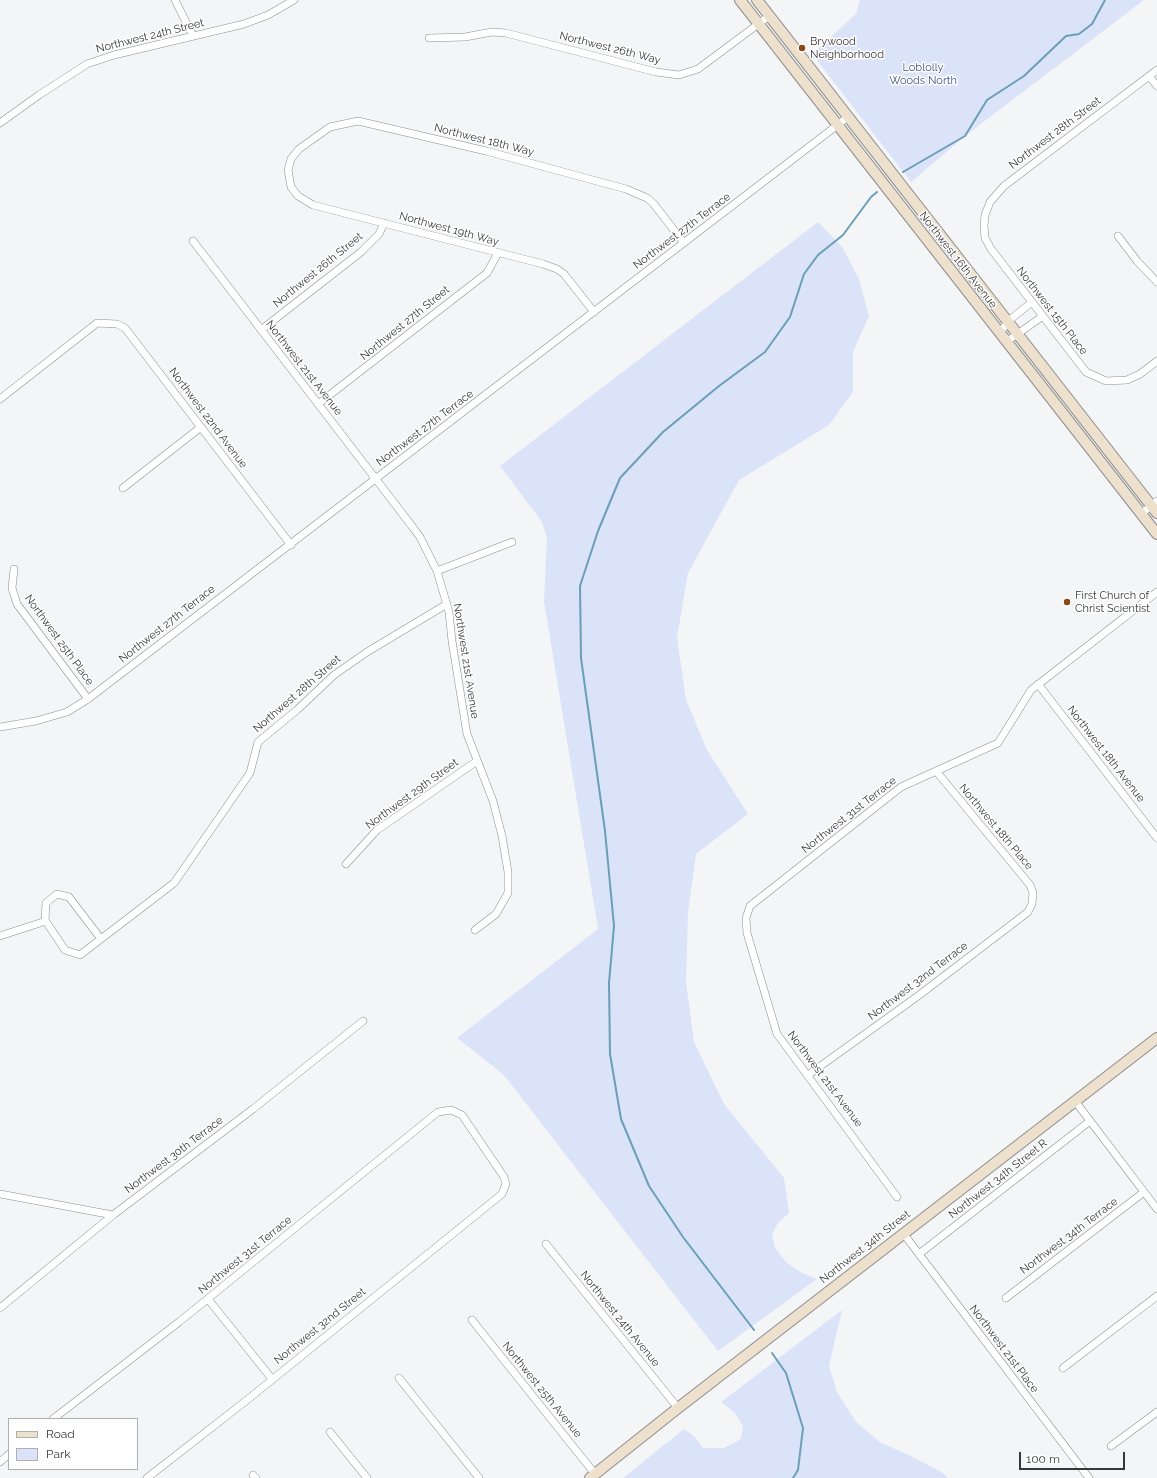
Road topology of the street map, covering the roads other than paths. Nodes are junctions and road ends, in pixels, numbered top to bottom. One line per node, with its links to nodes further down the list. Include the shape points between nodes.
1 (175, 0): 7 (street)
2 (294, 0): 7 (street, Northwest 24th Street, via 268,15 244,24)
3 (740, 0): 6 (main road, Northwest 16th Avenue)
4 (756, 0): 5 (main road, Northwest 16th Avenue)
5 (769, 16): 6 (street, Northwest 26th Way); 12 (main road, Northwest 16th Avenue)
6 (759, 24): 8 (street, Northwest 26th Way, via 698,69 679,76 506,33); 14 (main road, Northwest 16th Avenue)
7 (192, 36): 13 (street, Northwest 24th Street, via 114,54 87,64)
8 (429, 38)
9 (1157, 70): 10 (street, Northwest 28th Street)
10 (1149, 76): 11 (street); 18 (street, Northwest 28th Street, via 1004,186 990,202)
11 (1157, 86)
12 (848, 117): 14 (street, Northwest 27th Terrace); 17 (main road, Northwest 16th Avenue)
13 (0, 123)
14 (838, 125): 19 (main road, Northwest 16th Avenue); 22 (street, Northwest 27th Terrace)
15 (289, 183): 16 (street, Northwest 19th Way, via 298,196 313,205); 22 (street, Northwest 18th Way, via 288,170 291,159 299,149 330,127 358,121 486,151 626,189 647,198)
16 (384, 223): 23 (street, Northwest 19th Way); 29 (street, Northwest 26th Street, via 379,234 361,252)
17 (930, 223): 19 (main road); 28 (main road, Northwest 16th Avenue)
18 (984, 226): 25 (street, Northwest 15th Place, via 991,248)
19 (920, 230): 30 (main road, Northwest 16th Avenue)
20 (1118, 236): 24 (street)
21 (193, 241): 29 (street, Northwest 21st Avenue)
22 (684, 243): 26 (street, Northwest 27th Terrace)
23 (498, 253): 26 (street, Northwest 19th Way, via 557,269 564,274); 35 (street, Northwest 27th Street, via 487,273)
24 (1157, 282)
25 (1032, 302): 27 (street, Northwest 15th Place); 28 (street)
26 (594, 312): 37 (street, Northwest 27th Terrace)
27 (1042, 316): 31 (street); 33 (street, Northwest 15th Place, via 1086,372 1106,381 1127,380)
28 (1008, 322): 30 (street); 31 (main road, Northwest 16th Avenue)
29 (261, 330): 35 (street, Northwest 21st Avenue)
30 (999, 333): 32 (main road, Northwest 16th Avenue)
31 (1017, 334): 32 (street); 39 (main road, Northwest 16th Avenue)
32 (1006, 342): 40 (main road, Northwest 16th Avenue)
33 (1157, 361)
34 (0, 399): 36 (street, Northwest 22nd Avenue, via 98,323 117,324 125,328)
35 (318, 404): 37 (street, Northwest 21st Avenue)
36 (201, 427): 38 (street); 43 (street, Northwest 22nd Avenue)
37 (376, 479): 43 (street, Northwest 27th Terrace); 45 (street, Northwest 21st Avenue, via 420,537)
38 (123, 488)
39 (1155, 507): 40 (street)
40 (1141, 514): 41 (main road, Northwest 16th Avenue)
41 (1157, 534)
42 (512, 542): 45 (street)
43 (291, 545): 49 (street, Northwest 27th Terrace)
44 (14, 569): 49 (street, Northwest 25th Place, via 12,588 17,604)
45 (437, 571): 47 (street, Northwest 21st Avenue)
46 (1157, 592): 48 (street, Northwest 31st Terrace)
47 (446, 604): 51 (street, Northwest 21st Avenue, via 467,734); 60 (street, Northwest 28th Street, via 334,675 258,742 250,773 174,883)
48 (1038, 684): 52 (street, Northwest 31st Terrace, via 1030,690 998,743); 53 (street, Northwest 18th Avenue)
49 (88, 699): 50 (street, Northwest 27th Terrace, via 67,712 36,721)
50 (0, 727)
51 (477, 761): 54 (street, Northwest 29th Street, via 377,830); 58 (street, Northwest 21st Avenue, via 493,801 502,836 508,872 508,893 496,914)
52 (936, 771): 55 (street, Northwest 18th Place, via 1029,884); 56 (street, Northwest 31st Terrace, via 901,787 750,906)
53 (1157, 838)
54 (346, 864)
55 (1033, 898): 63 (street, Northwest 32nd Terrace, via 1028,912 918,996)
56 (746, 918): 63 (street, Northwest 21st Avenue, via 747,933 777,1034)
57 (46, 921): 59 (street); 60 (street, Northwest 28th Street, via 65,950 80,955); 60 (street, via 46,903 57,894 68,897)
58 (475, 930)
59 (0, 936)
60 (101, 939)
61 (364, 1021): 71 (street, Northwest 30th Terrace)
62 (1157, 1038): 64 (main road, Northwest 34th Street)
63 (808, 1075): 69 (street, Northwest 21st Avenue)
64 (1075, 1101): 66 (street); 72 (main road, Northwest 34th Street)
65 (451, 1110): 77 (street, Northwest 31st Terrace, via 438,1112); 82 (street, Northwest 32nd Street, via 462,1115 504,1177 505,1189 502,1194)
66 (1090, 1121): 67 (street); 74 (street, Northwest 34th Street R)
67 (1144, 1192): 70 (street); 76 (street, Northwest 34th Terrace)
68 (0, 1194): 71 (street)
69 (897, 1197)
70 (1157, 1209)
71 (114, 1215): 78 (street, Northwest 30th Terrace)
72 (903, 1233): 74 (street, Northwest 21st Place); 83 (main road, Northwest 34th Street)
73 (546, 1244): 83 (street, Northwest 24th Avenue)
74 (919, 1254): 94 (street, Northwest 21st Place)
75 (1157, 1296): 80 (street)
76 (1006, 1298)
77 (208, 1299): 82 (street); 85 (street, Northwest 31st Terrace)
78 (0, 1308)
79 (472, 1320): 90 (street, Northwest 25th Avenue)
80 (1063, 1368)
81 (398, 1378): 93 (street)
82 (272, 1379): 91 (street, Northwest 32nd Street)
83 (678, 1408): 90 (main road, Northwest 34th Street)
84 (1157, 1412): 87 (street)
85 (53, 1418)
86 (330, 1432): 92 (street)
87 (1111, 1446)
88 (8, 1455): 89 (street)
89 (0, 1462)
90 (592, 1476)
91 (147, 1478)
92 (367, 1478)
93 (479, 1478)
94 (1089, 1478)

